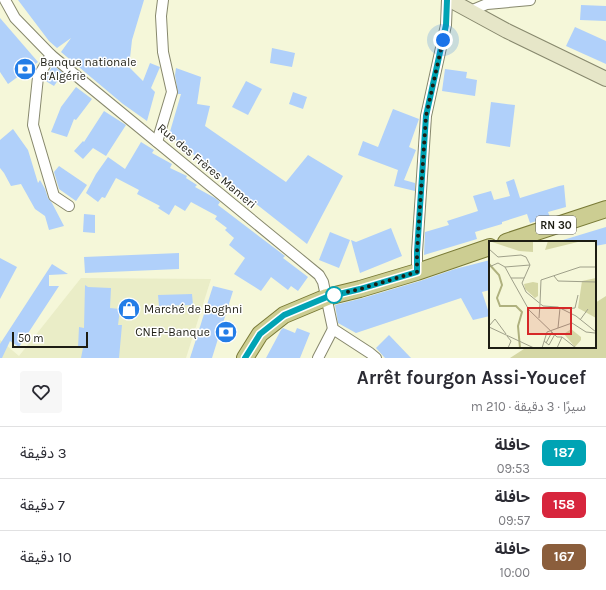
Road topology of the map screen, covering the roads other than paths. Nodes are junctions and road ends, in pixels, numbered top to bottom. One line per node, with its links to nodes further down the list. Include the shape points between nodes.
1 (5, 0): 6 (street, Rue des Frères Mameri, via 15,18)
2 (163, 0): 8 (street, via 163,52 172,92)
3 (448, 0): 5 (main road); 13 (street, via 446,25 426,116)
4 (530, 0): 5 (street, via 487,4)
5 (470, 11): 7 (main road)
6 (51, 55): 8 (street, Rue des Frères Mameri); 9 (street, via 38,77 33,125 54,196)
7 (606, 79)
8 (157, 142): 14 (street, Rue des Frères Mameri, via 319,275)
9 (69, 206)
10 (606, 208): 11 (main road, RN 30)
11 (509, 241)
12 (489, 248): 13 (main road)
13 (417, 272): 14 (main road)
14 (327, 297): 15 (street, Rue des Frères Mameri); 16 (main road, via 284,315 260,334)
15 (333, 329): 17 (street); 18 (street)
16 (245, 358)
17 (318, 358)
18 (376, 358)

